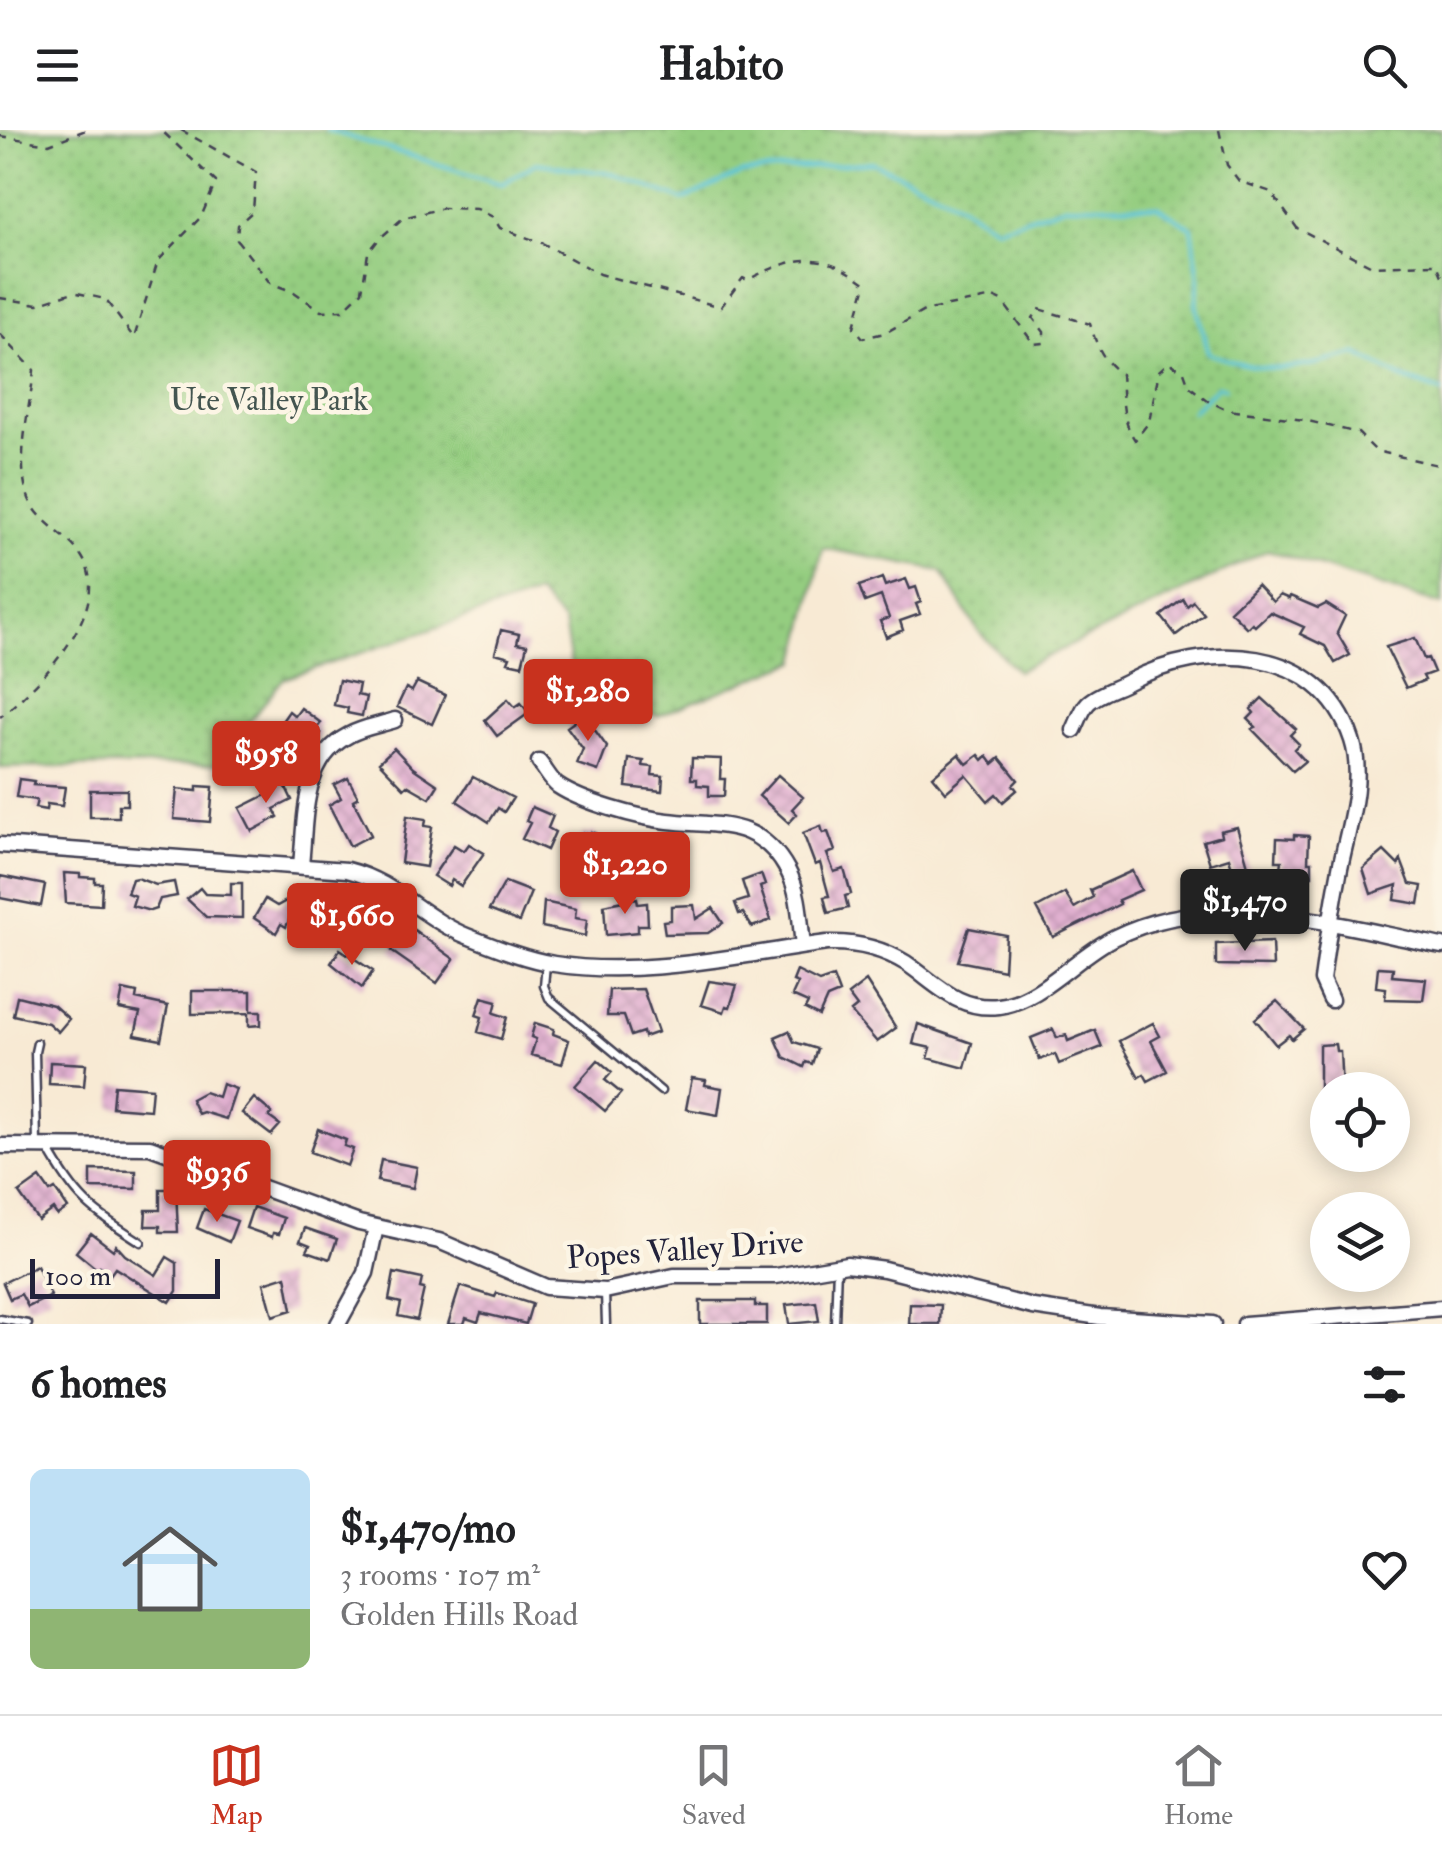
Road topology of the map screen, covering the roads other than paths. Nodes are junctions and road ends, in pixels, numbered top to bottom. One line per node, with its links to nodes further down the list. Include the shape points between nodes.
1 (395, 720): 5 (street, via 348,735 318,763)
2 (1074, 730): 6 (street, via 1088,703 1166,664 1251,657 1286,666 1316,685 1338,711 1356,758)
3 (539, 762): 7 (street, via 557,785 619,811 671,822 718,822 760,839 789,872)
4 (0, 845): 5 (street)
5 (302, 865): 9 (street, via 376,878 460,933)
6 (1330, 925): 7 (street, via 1225,910 1162,919 1102,944 1036,993 1000,1006 950,997 908,964 869,947); 8 (street); 10 (street, via 1322,980)
7 (803, 946): 9 (street, via 622,969)
8 (1442, 946)
9 (546, 962): 12 (lane, via 549,998)
10 (1331, 1000)
11 (38, 1043): 14 (lane)
12 (661, 1090)
13 (0, 1146): 14 (street, Popes Valley Drive)
14 (42, 1146): 15 (street, Popes Valley Drive, via 150,1147); 16 (lane, via 84,1204)
15 (376, 1228): 18 (street, Popes Valley Drive, via 439,1240 546,1287); 22 (street, via 366,1272)
16 (141, 1242)
17 (837, 1265): 18 (street, Popes Valley Drive, via 776,1276 674,1276); 24 (lane); 25 (street, Popes Valley Drive, via 884,1269 1033,1307)
18 (605, 1291): 23 (lane)
19 (1442, 1308): 26 (street)
20 (0, 1320): 21 (lane)
21 (28, 1324)
22 (338, 1324)
23 (606, 1324)
24 (835, 1324)
25 (1213, 1324)
26 (1245, 1324)

